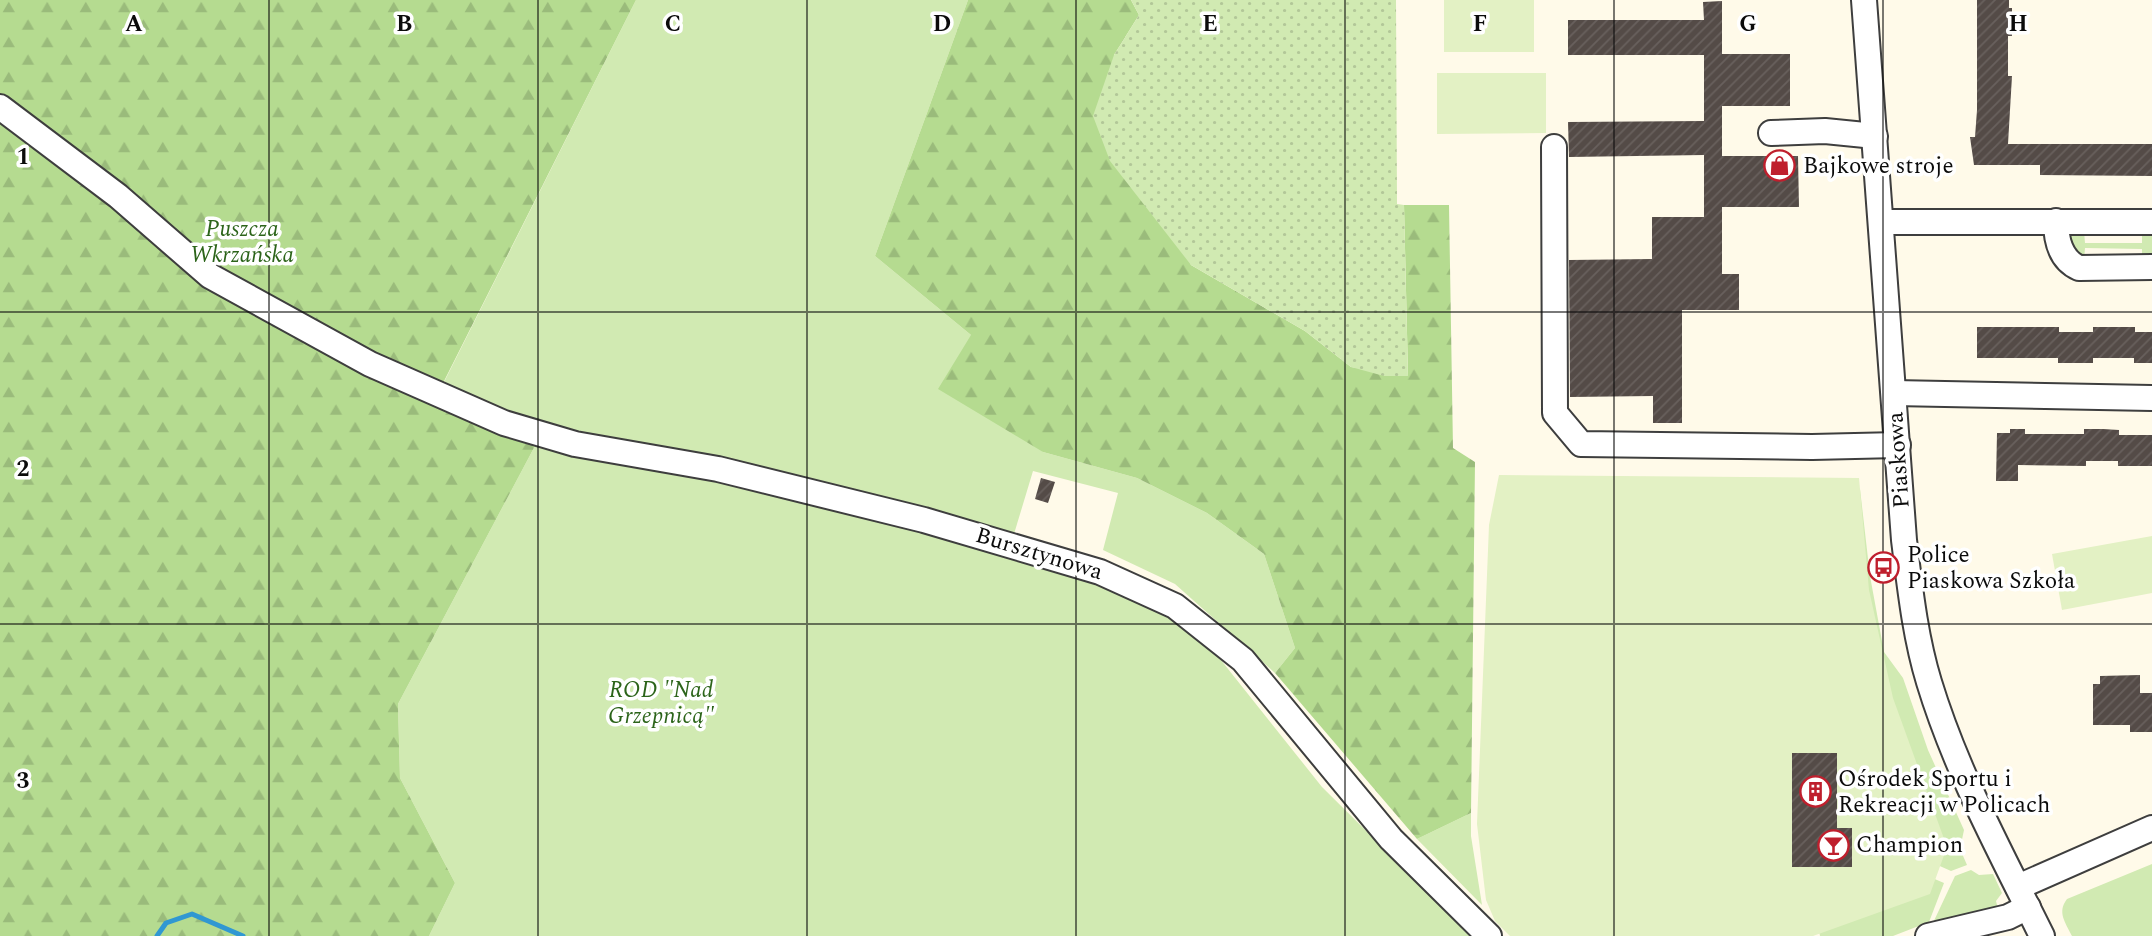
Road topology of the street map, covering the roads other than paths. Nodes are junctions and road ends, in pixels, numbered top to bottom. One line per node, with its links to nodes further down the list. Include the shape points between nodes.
1 (1864, 0): 4 (street, Piaskowa)
2 (0, 107): 15 (street, Bursztynowa, via 118,196 209,276 370,364 457,402 540,435 719,469 936,523 1100,572 1164,600 1243,660 1391,839)
3 (1771, 133): 4 (street, via 1825,131)
4 (1875, 136): 6 (street, Piaskowa)
5 (1553, 147): 12 (street, via 1555,413 1581,444)
6 (1882, 222): 7 (street); 10 (street, Piaskowa)
7 (2056, 222): 8 (street); 9 (street, via 2061,251 2070,264 2079,268)
8 (2152, 222)
9 (2152, 267)
10 (1894, 393): 11 (street); 12 (street, Piaskowa)
11 (2152, 398)
12 (1898, 444): 14 (street, Piaskowa, via 1912,604 1928,680 1952,749)
13 (2152, 828): 14 (street)
14 (2023, 897): 16 (street, via 2008,917); 17 (street, Piaskowa)
15 (1489, 936)
16 (1928, 936)
17 (2042, 936)

